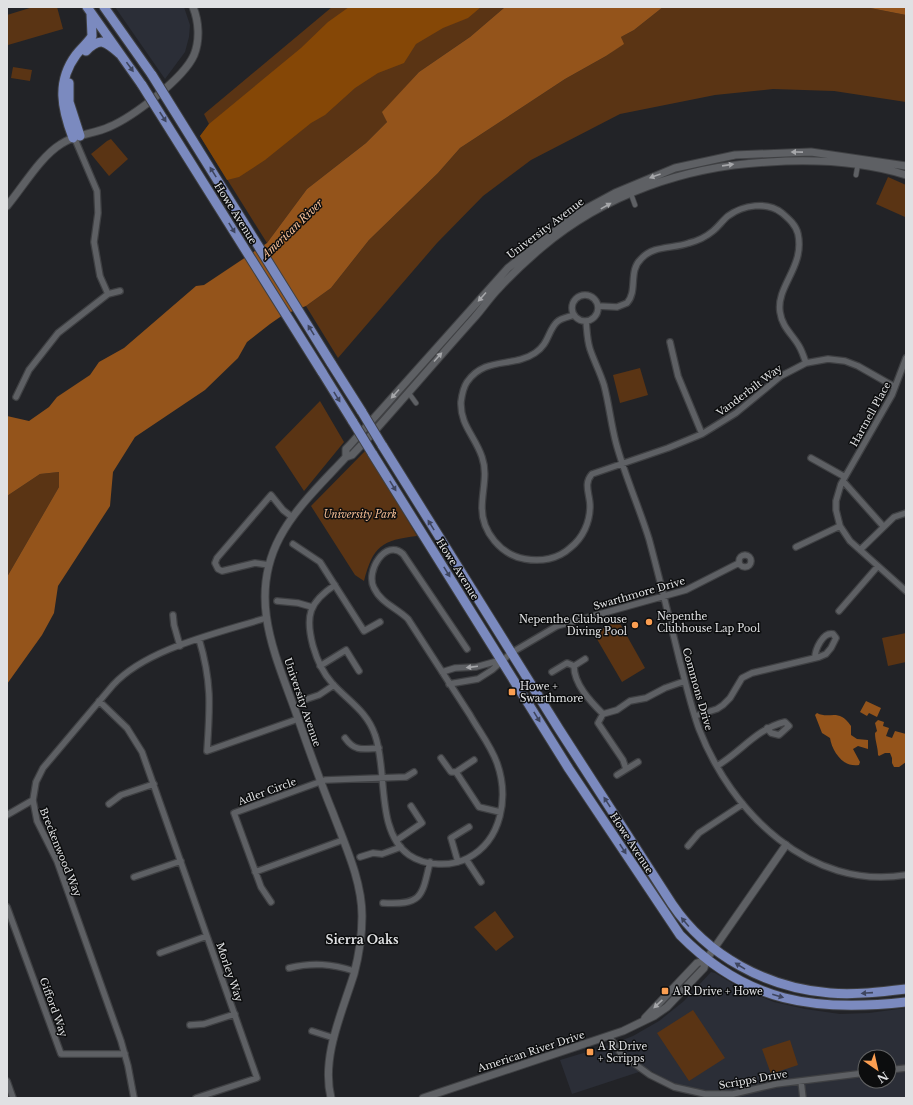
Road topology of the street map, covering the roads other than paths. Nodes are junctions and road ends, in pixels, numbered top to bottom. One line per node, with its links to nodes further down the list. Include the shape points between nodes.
1 (104, 7): 52 (main road, Howe Avenue, one-way to 1, bridge, via 152,75)
2 (193, 7): 5 (street, via 197,21 197,38 194,53 186,68 158,95 126,119 107,128)
3 (89, 10): 4 (main road, Howe Avenue); 5 (main road, via 92,36 71,61 64,84 62,106)
4 (120, 54): 5 (main road, via 101,41 83,55 72,73 69,102); 55 (main road, Howe Avenue, one-way to 55, bridge, via 142,85)
5 (76, 137): 12 (street, via 60,144 50,153); 14 (street, via 97,191 98,213 94,242 100,276)
6 (858, 164): 8 (street); 9 (street, University Avenue); 10 (street, University Avenue, one-way to 6, via 672,177 732,164 809,160)
7 (906, 166): 26 (street, University Avenue, one-way to 26, via 817,152 741,155 675,168 615,193 567,222 503,273 346,449)
8 (856, 175)
9 (906, 175)
10 (631, 194): 11 (street); 22 (street, University Avenue, one-way to 10, via 499,288 541,248 576,222)
11 (635, 205)
12 (7, 206)
13 (120, 291): 14 (street)
14 (108, 294): 23 (street, via 58,333 29,370)
15 (598, 306): 16 (street, via 590,296 581,296 572,306); 17 (street, via 595,316); 20 (street, via 617,307 627,304 633,293 636,265 646,255 658,249 688,244 702,238 737,211 756,205 775,208 792,222 799,235 796,264 781,298 779,310 782,324 800,347)
16 (574, 315): 17 (street, via 579,320); 28 (street, Vanderbilt Way, via 557,322 537,352 523,358 487,366 471,377 463,388 462,419 479,448 484,464 482,508 486,528 497,544 515,556 538,560 562,554 576,542 586,527 590,506 587,485 590,476)
17 (586, 321): 28 (street, Commons Drive, via 587,340 604,385)
18 (670, 342): 25 (street, via 678,376)
19 (906, 358): 21 (street, Hartnell Place)
20 (806, 362): 21 (street, Vanderbilt Way, via 828,359 845,361); 25 (street, Vanderbilt Way, via 781,376 736,413)
21 (895, 387): 29 (street, Hartnell Place)
22 (408, 392): 24 (street); 26 (street, University Avenue, via 352,455)
23 (16, 397)
24 (416, 403)
25 (702, 434): 28 (street, Vanderbilt Way)
26 (346, 457): 31 (street, University Avenue)
27 (811, 458): 29 (street)
28 (622, 463): 42 (street, Commons Drive, via 644,523)
29 (844, 479): 32 (street, Hartnell Place, via 836,501 836,514); 33 (street)
30 (906, 513): 33 (street, via 894,517)
31 (292, 517): 38 (street, University Avenue); 38 (street, via 271,495 215,563 222,572 255,563)
32 (840, 526): 35 (street); 36 (street, Hartnell Place)
33 (883, 526): 36 (street)
34 (293, 544): 40 (street, via 320,562)
35 (796, 547)
36 (860, 550): 39 (street, Hartnell Place)
37 (739, 563): 42 (street, Swarthmore Drive, via 698,585)
38 (269, 565): 47 (street, University Avenue, via 265,589)
39 (878, 566): 41 (street, Hartnell Place); 45 (street)
40 (335, 585): 44 (street, via 318,597); 48 (street, via 364,631)
41 (906, 591)
42 (663, 596): 52 (street, Swarthmore Drive, via 563,624); 61 (street, Commons Drive)
43 (278, 601): 44 (street, via 298,602)
44 (312, 607): 56 (street, via 309,628)
45 (839, 611)
46 (173, 615): 50 (street)
47 (266, 618): 49 (street, Breckenwood Way); 68 (street, University Avenue, via 272,644)
48 (380, 622)
49 (199, 639): 50 (street, Breckenwood Way); 68 (street, via 210,684 208,751)
50 (180, 646): 65 (street, Breckenwood Way, via 138,664 117,680)
51 (467, 650): 59 (street, via 402,554 398,550 384,553 372,569 371,580 374,589 390,606 408,619)
52 (511, 653): 55 (street, Swarthmore Drive); 108 (main road, Howe Avenue, one-way to 52, via 679,915)
53 (815, 658): 67 (street, via 752,673 742,678 730,698 717,709)
54 (584, 659): 57 (street)
55 (502, 660): 59 (street, one-way to 59); 62 (street, Swarthmore Drive, via 478,679); 110 (main road, Howe Avenue, one-way to 110, via 569,769 674,927)
56 (320, 666): 58 (street, via 346,650); 63 (street)
57 (574, 666): 60 (street, via 567,663); 66 (street, via 574,675)
58 (359, 671)
59 (442, 672): 62 (street)
60 (552, 672)
61 (685, 681): 66 (street); 67 (street, Commons Drive)
62 (449, 684): 87 (street, via 497,762 502,792)
63 (334, 685): 64 (street); 71 (street, via 362,712 374,731)
64 (304, 700)
65 (99, 701): 82 (street, Morley Way, via 132,733); 83 (street, Breckenwood Way, via 43,768 36,782)
66 (602, 714): 76 (street, via 598,723 623,760)
67 (695, 716): 75 (street, Commons Drive)
68 (298, 719): 81 (street, University Avenue)
69 (767, 728): 75 (street)
70 (345, 738): 71 (street, via 355,748)
71 (379, 748): 80 (street)
72 (441, 758): 78 (street, via 451,772)
73 (474, 760): 78 (street)
74 (638, 762): 76 (street)
75 (717, 766): 85 (street, Commons Drive)
76 (626, 769): 79 (street)
77 (414, 772): 80 (street, via 406,777)
78 (456, 772): 87 (street, via 479,807)
79 (617, 775)
80 (382, 778): 81 (street, via 334,779); 91 (street, via 387,818)
81 (320, 782): 90 (street, University Avenue); 100 (street, Adler Circle, via 234,813)
82 (154, 784): 84 (street, via 121,795); 97 (street, Morley Way)
83 (33, 800): 88 (street); 120 (street, Breckenwood Way, via 37,821 57,861)
84 (109, 804)
85 (743, 804): 92 (street, Commons Drive); 93 (street, via 699,833)
86 (411, 806): 91 (street, via 422,823)
87 (500, 812): 96 (street, via 496,827 487,843)
88 (7, 815)
89 (469, 828): 99 (street, via 451,838)
90 (343, 840): 100 (street); 112 (street, University Avenue, via 357,880 361,903 361,934)
91 (397, 840): 94 (street)
92 (786, 845): 101 (street, Commons Drive, via 812,861 844,872 872,876); 108 (street, American River Drive)
93 (688, 846)
94 (401, 847): 95 (street, via 382,854 373,853); 98 (street, via 410,855)
95 (360, 857)
96 (466, 859): 99 (street); 103 (street)
97 (181, 861): 102 (street); 107 (street, Morley Way)
98 (430, 862): 99 (street); 105 (street, via 424,887 415,899 405,904)
99 (458, 862)
100 (255, 872): 104 (street, Adler Circle, via 264,894)
101 (906, 875)
102 (134, 877)
103 (481, 882)
104 (271, 902)
105 (384, 903)
106 (7, 907): 120 (street, Gifford Way, via 61,1054)
107 (207, 936): 109 (street, Morley Way); 115 (street, Morley Way)
108 (714, 949): 110 (street, American River Drive); 113 (main road, Howe Avenue, one-way to 108, via 855,994 830,993 799,987 746,970)
109 (160, 953)
110 (706, 960): 114 (main road, Howe Avenue, one-way to 114, via 756,988 799,1002 847,1007); 118 (street, American River Drive, via 704,968 667,1008)
111 (289, 968): 112 (street, via 322,964 336,965)
112 (354, 971): 119 (street, University Avenue)
113 (906, 989)
114 (906, 1002)
115 (235, 1014): 116 (street, Morley Way, via 204,1024); 126 (street, Morley Way, via 258,1078)
116 (190, 1025)
117 (312, 1031): 119 (street)
118 (609, 1036): 123 (street, Scripps Drive, via 621,1054 631,1063 663,1082 693,1093 733,1094); 128 (street, American River Drive)
119 (334, 1038): 127 (street, University Avenue, via 329,1070)
120 (125, 1054): 125 (street, Breckenwood Way)
121 (857, 1074): 123 (street, Scripps Drive)
122 (7, 1081): 124 (street)
123 (801, 1081): 129 (street, Scripps Drive)
124 (13, 1098)
125 (134, 1098)
126 (196, 1098)
127 (331, 1098)
128 (423, 1098)
129 (803, 1098)

